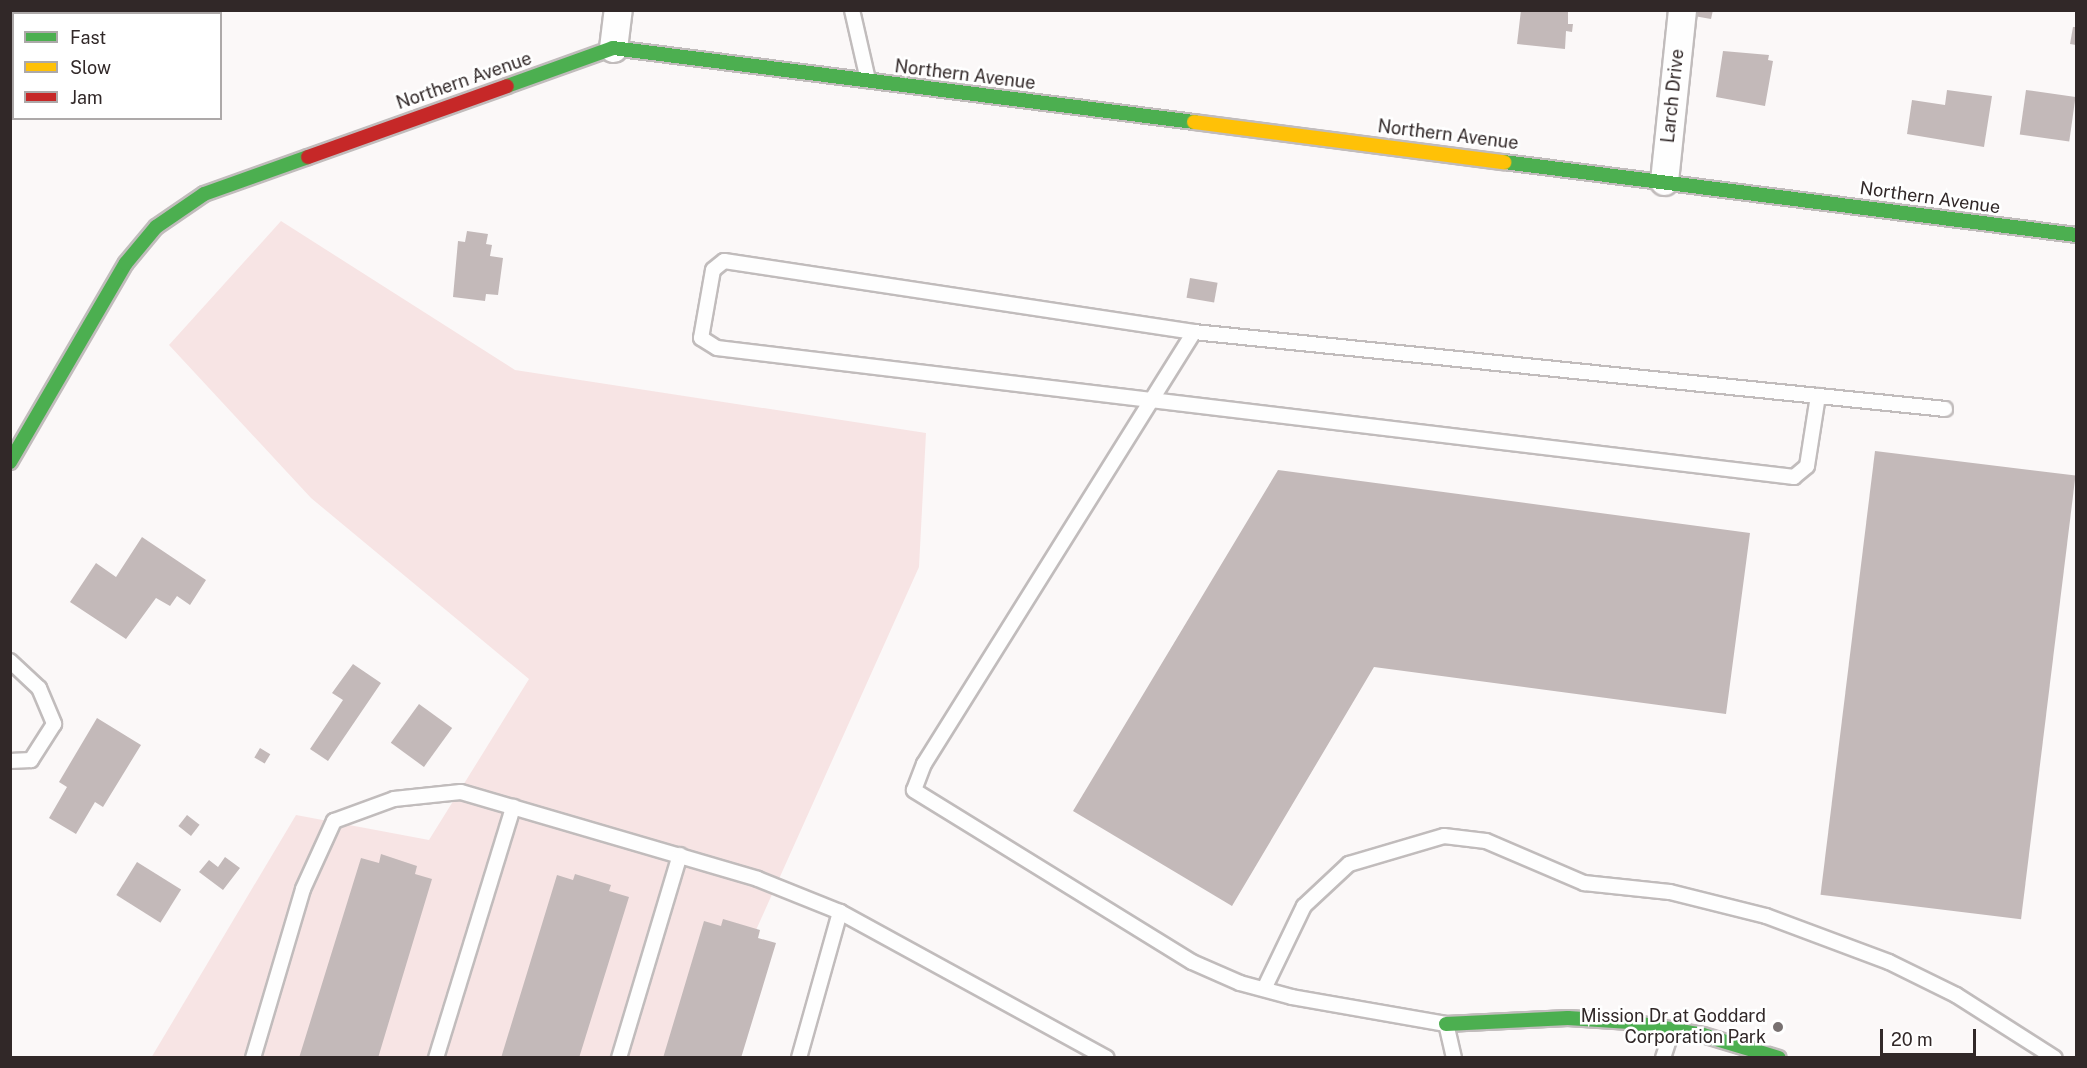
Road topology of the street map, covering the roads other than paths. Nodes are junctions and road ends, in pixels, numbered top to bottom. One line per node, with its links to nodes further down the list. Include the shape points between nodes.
1 (618, 10): 4 (street)
2 (852, 10): 5 (lane)
3 (1682, 10): 6 (street, Larch Drive)
4 (613, 48): 5 (street, Northern Avenue); 12 (street, Northern Avenue, via 204,194 176,213 156,227 126,263)
5 (868, 80): 6 (street, Northern Avenue)
6 (1664, 181): 7 (street, Northern Avenue)
7 (2076, 235)
8 (1194, 332): 9 (lane); 10 (lane); 10 (lane, via 724,261 713,270 702,338 717,348)
9 (1818, 396): 10 (lane, via 1807,466 1794,477); 11 (lane)
10 (1151, 400): 18 (lane, via 924,764 914,790 1191,962)
11 (1945, 409)
12 (10, 462)
13 (10, 661): 14 (lane, via 39,688 54,724 31,760)
14 (10, 761)
15 (513, 807): 16 (lane); 21 (lane, via 461,792 393,799 334,821 303,889); 22 (lane)
16 (680, 855): 17 (lane, via 758,879); 23 (lane)
17 (840, 912): 24 (lane); 25 (lane)
18 (1264, 989): 19 (lane); 29 (lane, via 1304,906 1348,864 1444,836 1486,841 1584,883 1671,892 1766,916 1889,962 1956,995)
19 (1446, 1024): 20 (street, via 1568,1018); 26 (lane)
20 (1672, 1030): 27 (lane); 28 (street)
21 (253, 1058)
22 (436, 1058)
23 (619, 1058)
24 (799, 1058)
25 (1107, 1058)
26 (1454, 1058)
27 (1663, 1058)
28 (1779, 1058)
29 (2055, 1058)

